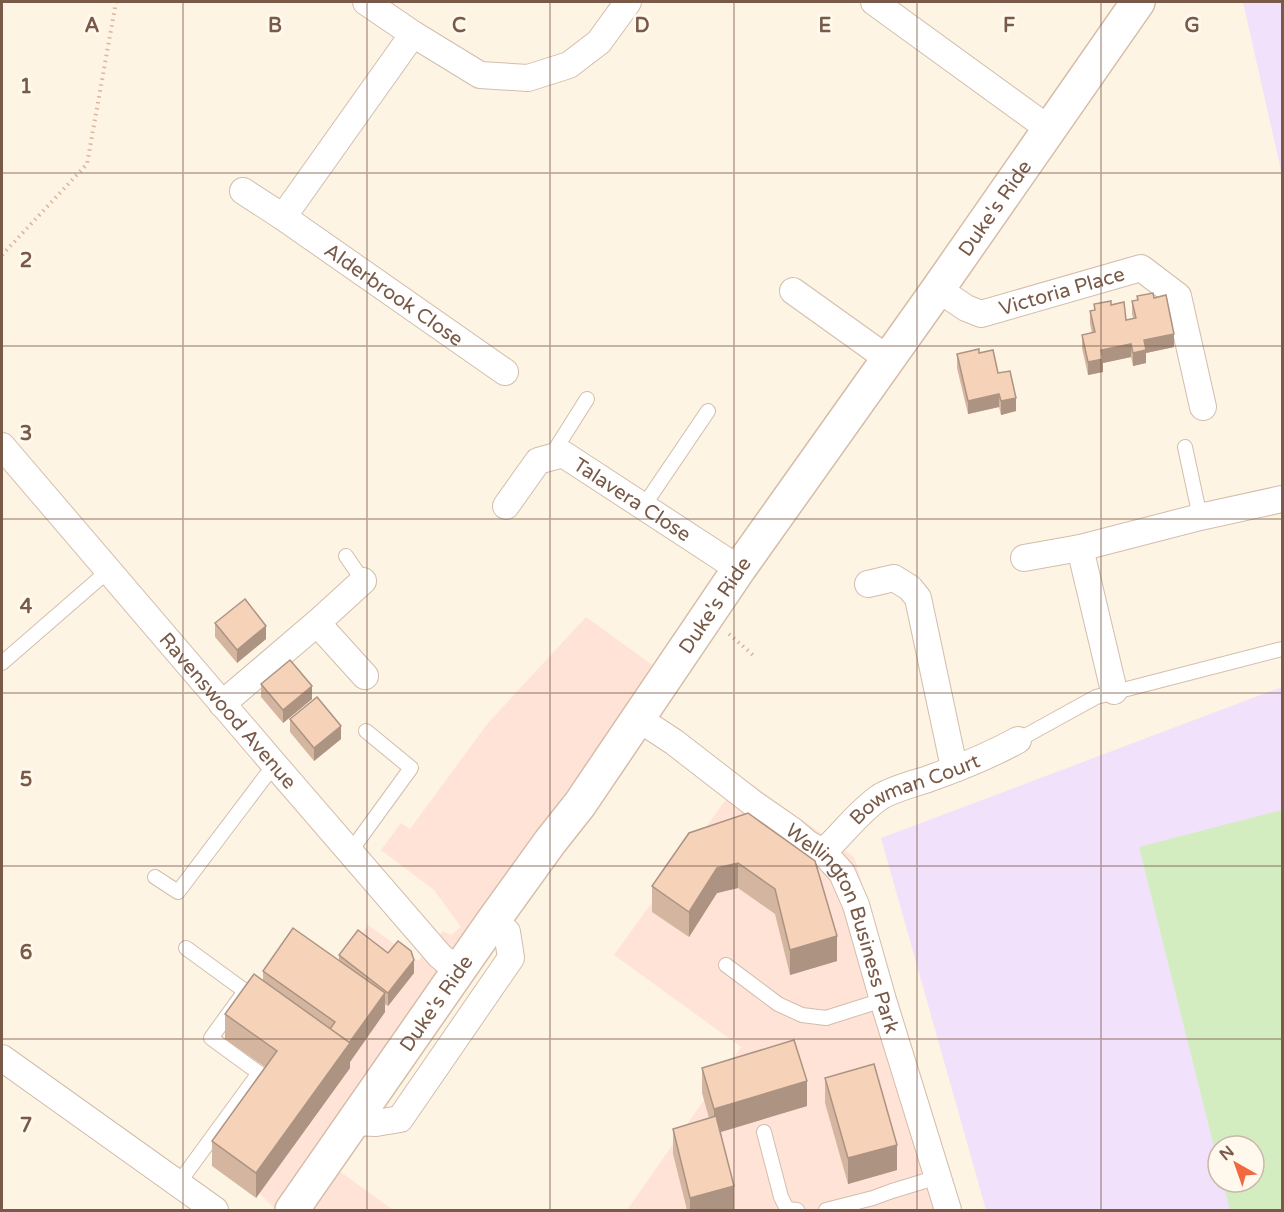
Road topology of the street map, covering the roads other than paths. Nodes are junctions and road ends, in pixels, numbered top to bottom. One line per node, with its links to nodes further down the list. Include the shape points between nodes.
1 (366, 2): 5 (street)
2 (628, 2): 5 (street, via 599,42 569,65 528,78 480,75)
3 (874, 2): 6 (street)
4 (1138, 2): 6 (main road, Duke's Ride)
5 (413, 34): 8 (street)
6 (1049, 129): 9 (main road, Duke's Ride)
7 (243, 191): 8 (street, Alderbrook Close)
8 (283, 217): 12 (street, Alderbrook Close)
9 (938, 289): 11 (main road, Duke's Ride); 14 (street, Victoria Place, via 981,314 1141,268 1178,296)
10 (793, 291): 11 (street)
11 (888, 359): 26 (main road, Duke's Ride)
12 (504, 372)
13 (587, 399): 18 (lane)
14 (1203, 407)
15 (708, 411): 21 (lane)
16 (2, 446): 27 (street, Ravenswood Avenue)
17 (1185, 447): 22 (lane)
18 (550, 458): 20 (street, Talavera Close, via 538,461); 21 (street, Talavera Close, via 563,454)
19 (1282, 499): 22 (street)
20 (506, 506)
21 (643, 507): 26 (street, Talavera Close)
22 (1200, 517): 23 (street)
23 (1080, 548): 25 (street); 34 (street)
24 (346, 556): 28 (lane)
25 (1024, 558)
26 (739, 569): 36 (main road, Duke's Ride)
27 (108, 571): 32 (lane); 35 (street, Ravenswood Avenue)
28 (363, 581): 30 (street)
29 (867, 584): 40 (street, via 894,578 918,598)
30 (316, 623): 33 (street); 35 (street)
31 (1282, 649): 34 (lane)
32 (2, 663)
33 (365, 675)
34 (1114, 691): 38 (lane, via 1096,696)
35 (222, 704): 39 (street, Ravenswood Avenue)
36 (639, 720): 42 (street, Wellington Business Park); 44 (main road, Duke's Ride)
37 (366, 731): 41 (lane, via 411,768)
38 (1018, 740): 40 (street, Bowman Court)
39 (274, 765): 41 (street, Ravenswood Avenue); 43 (lane, via 178,892)
40 (957, 768): 42 (street, Bowman Court, via 882,796)
41 (350, 852): 47 (street, Ravenswood Avenue, via 440,956)
42 (823, 852): 48 (street, Wellington Business Park, via 842,873 856,906)
43 (155, 877)
44 (493, 921): 47 (main road, Duke's Ride); 50 (street, via 507,932 511,958 400,1119)
45 (186, 948): 53 (lane, via 245,991 211,1038 259,1072)
46 (726, 965): 48 (lane, via 778,1004 802,1015 826,1018)
47 (458, 970): 50 (main road, Duke's Ride)
48 (883, 1000): 52 (street, Wellington Business Park)
49 (2, 1058): 53 (street)
50 (353, 1122): 55 (main road, Duke's Ride)
51 (764, 1132): 56 (lane, via 781,1197 787,1209)
52 (938, 1177): 57 (lane); 58 (street, Wellington Business Park)
53 (178, 1184): 54 (street)
54 (215, 1210)
55 (292, 1210)
56 (797, 1210)
57 (826, 1210)
58 (948, 1210)

